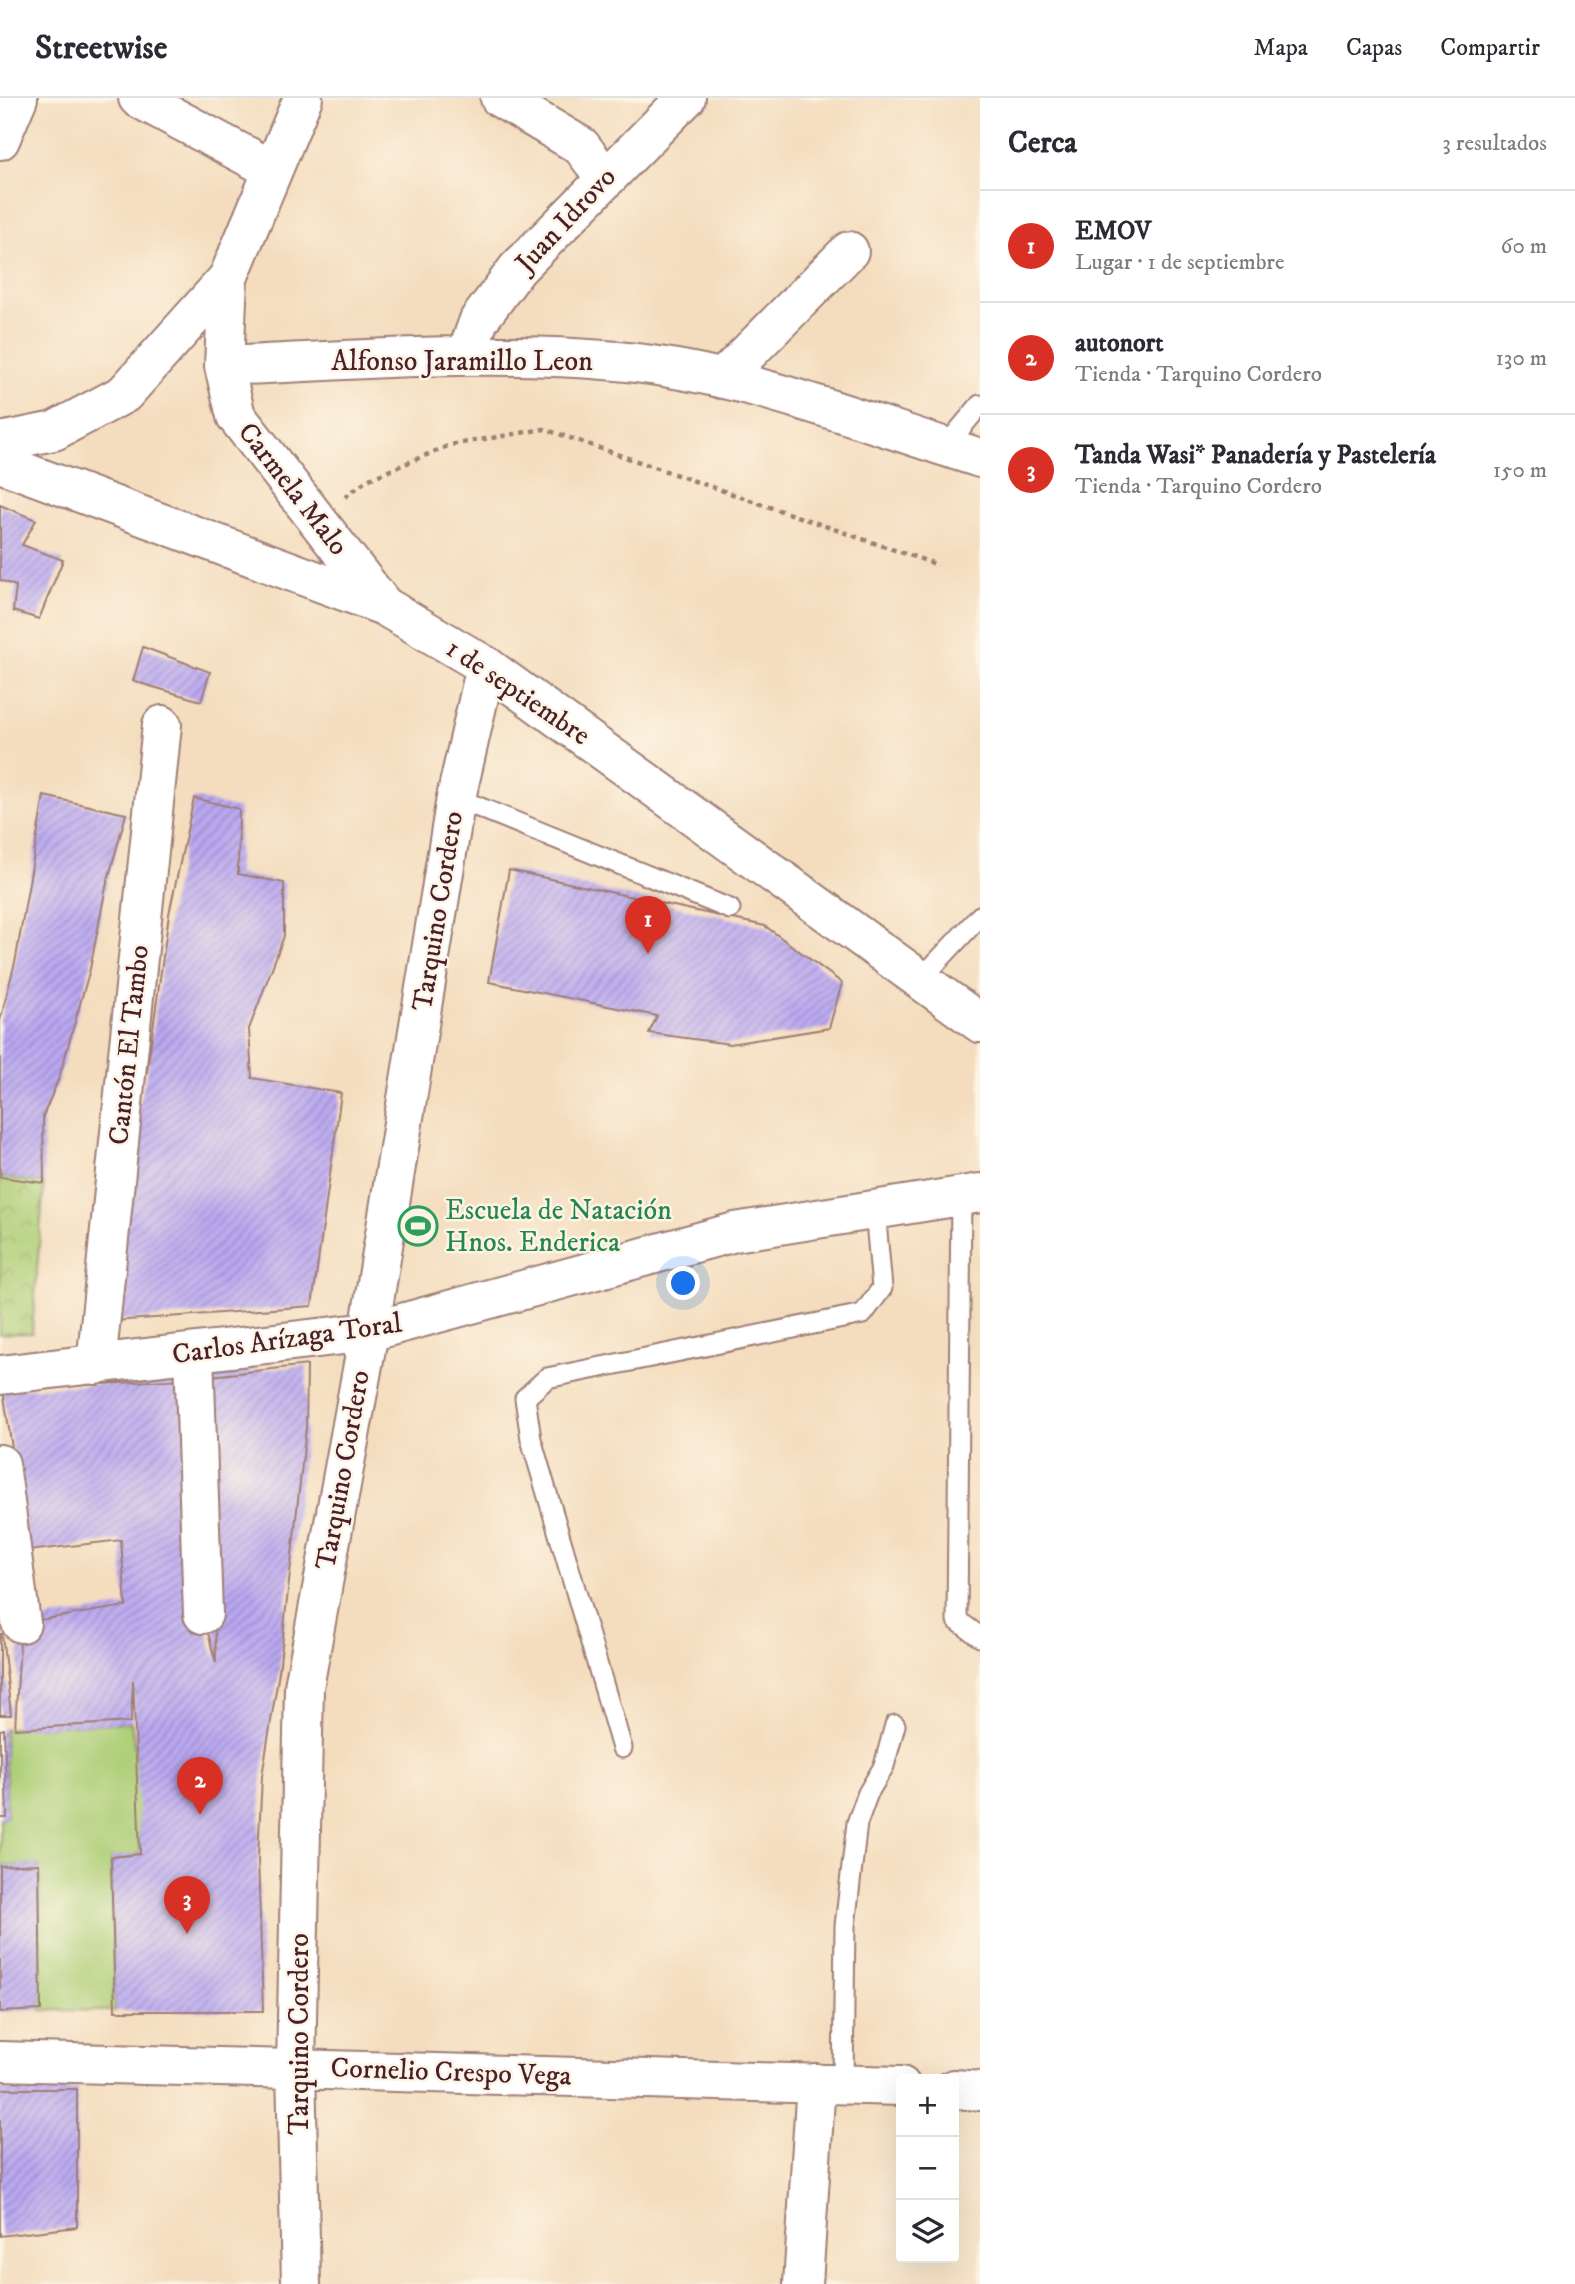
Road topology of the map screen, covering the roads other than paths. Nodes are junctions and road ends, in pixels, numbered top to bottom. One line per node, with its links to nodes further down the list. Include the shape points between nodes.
1 (18, 98): 6 (street)
2 (138, 98): 7 (street)
3 (303, 98): 7 (street, Carmela Malo)
4 (500, 98): 8 (street, via 581,146)
5 (686, 98): 8 (street, Juan Idrovo)
6 (0, 140)
7 (273, 170): 10 (street, Carmela Malo)
8 (605, 178): 11 (street, Juan Idrovo, via 517,270 479,320)
9 (849, 251): 13 (street)
10 (228, 278): 12 (street, Carmela Malo); 15 (street, Carmela Malo, via 124,394 54,431)
11 (466, 355): 12 (street, Alfonso Jaramillo Leon); 13 (street, Alfonso Jaramillo Leon, via 618,361)
12 (224, 366): 18 (street, Carmela Malo, via 236,416)
13 (722, 379): 16 (street, Alfonso Jaramillo Leon)
14 (980, 405): 16 (lane)
15 (0, 442)
16 (963, 453)
17 (0, 463): 18 (street, 1 de septiembre)
18 (384, 606): 19 (street, 1 de septiembre)
19 (486, 666): 21 (street, Tarquino Cordero); 24 (street, 1 de septiembre)
20 (162, 725): 30 (street, Cantón El Tambo)
21 (456, 798): 22 (lane); 28 (street, Tarquino Cordero)
22 (730, 909)
23 (980, 916): 24 (lane)
24 (920, 980): 25 (street, 1 de septiembre)
25 (980, 1023)
26 (970, 1195): 27 (street, Carlos Arízaga Toral); 35 (lane, via 957,1620)
27 (875, 1210): 28 (street, Carlos Arízaga Toral, via 735,1233); 37 (lane, via 882,1288 863,1314 547,1378 525,1398 531,1439)
28 (369, 1332): 29 (street, Carlos Arízaga Toral); 39 (street, Tarquino Cordero, via 304,1687)
29 (194, 1353): 30 (street, Carlos Arízaga Toral); 33 (street)
30 (96, 1365): 31 (street, Carlos Arízaga Toral)
31 (0, 1375)
32 (0, 1464): 34 (street)
33 (203, 1614)
34 (21, 1623)
35 (980, 1637)
36 (895, 1724): 40 (lane, via 884,1766 857,1823)
37 (622, 1748)
38 (0, 2061): 39 (street, Cornelio Crespo Vega)
39 (296, 2067): 40 (street, Cornelio Crespo Vega); 44 (street, Tarquino Cordero)
40 (829, 2082): 41 (street, Cornelio Crespo Vega); 45 (street)
41 (896, 2086)
42 (959, 2089): 43 (street)
43 (980, 2091)
44 (301, 2284)
45 (803, 2284)

